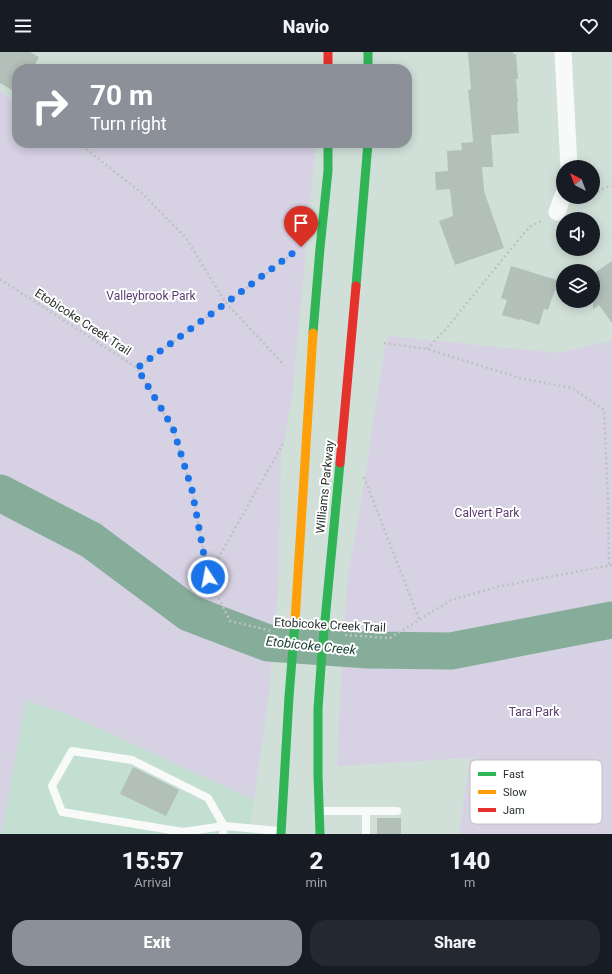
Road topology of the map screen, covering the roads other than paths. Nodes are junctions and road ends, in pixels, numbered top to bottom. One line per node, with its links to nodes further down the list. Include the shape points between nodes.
1 (328, 52): 4 (main road)
2 (368, 52): 5 (main road)
3 (563, 52): 8 (street)
4 (328, 64)
5 (368, 64)
6 (328, 148): 16 (main road, Williams Parkway, via 314,322)
7 (368, 148): 11 (main road, Williams Parkway, via 322,652 318,709)
8 (569, 160)
9 (560, 204): 10 (street)
10 (557, 212)
11 (319, 810): 12 (lane); 18 (main road, Williams Parkway)
12 (366, 811): 13 (lane); 19 (lane)
13 (397, 811)
14 (224, 830): 15 (lane, via 208,798 132,760 72,751 52,786 62,812); 16 (lane); 17 (lane)
15 (158, 831): 17 (lane)
16 (281, 832)
17 (183, 833)
18 (320, 834)
19 (366, 834)

